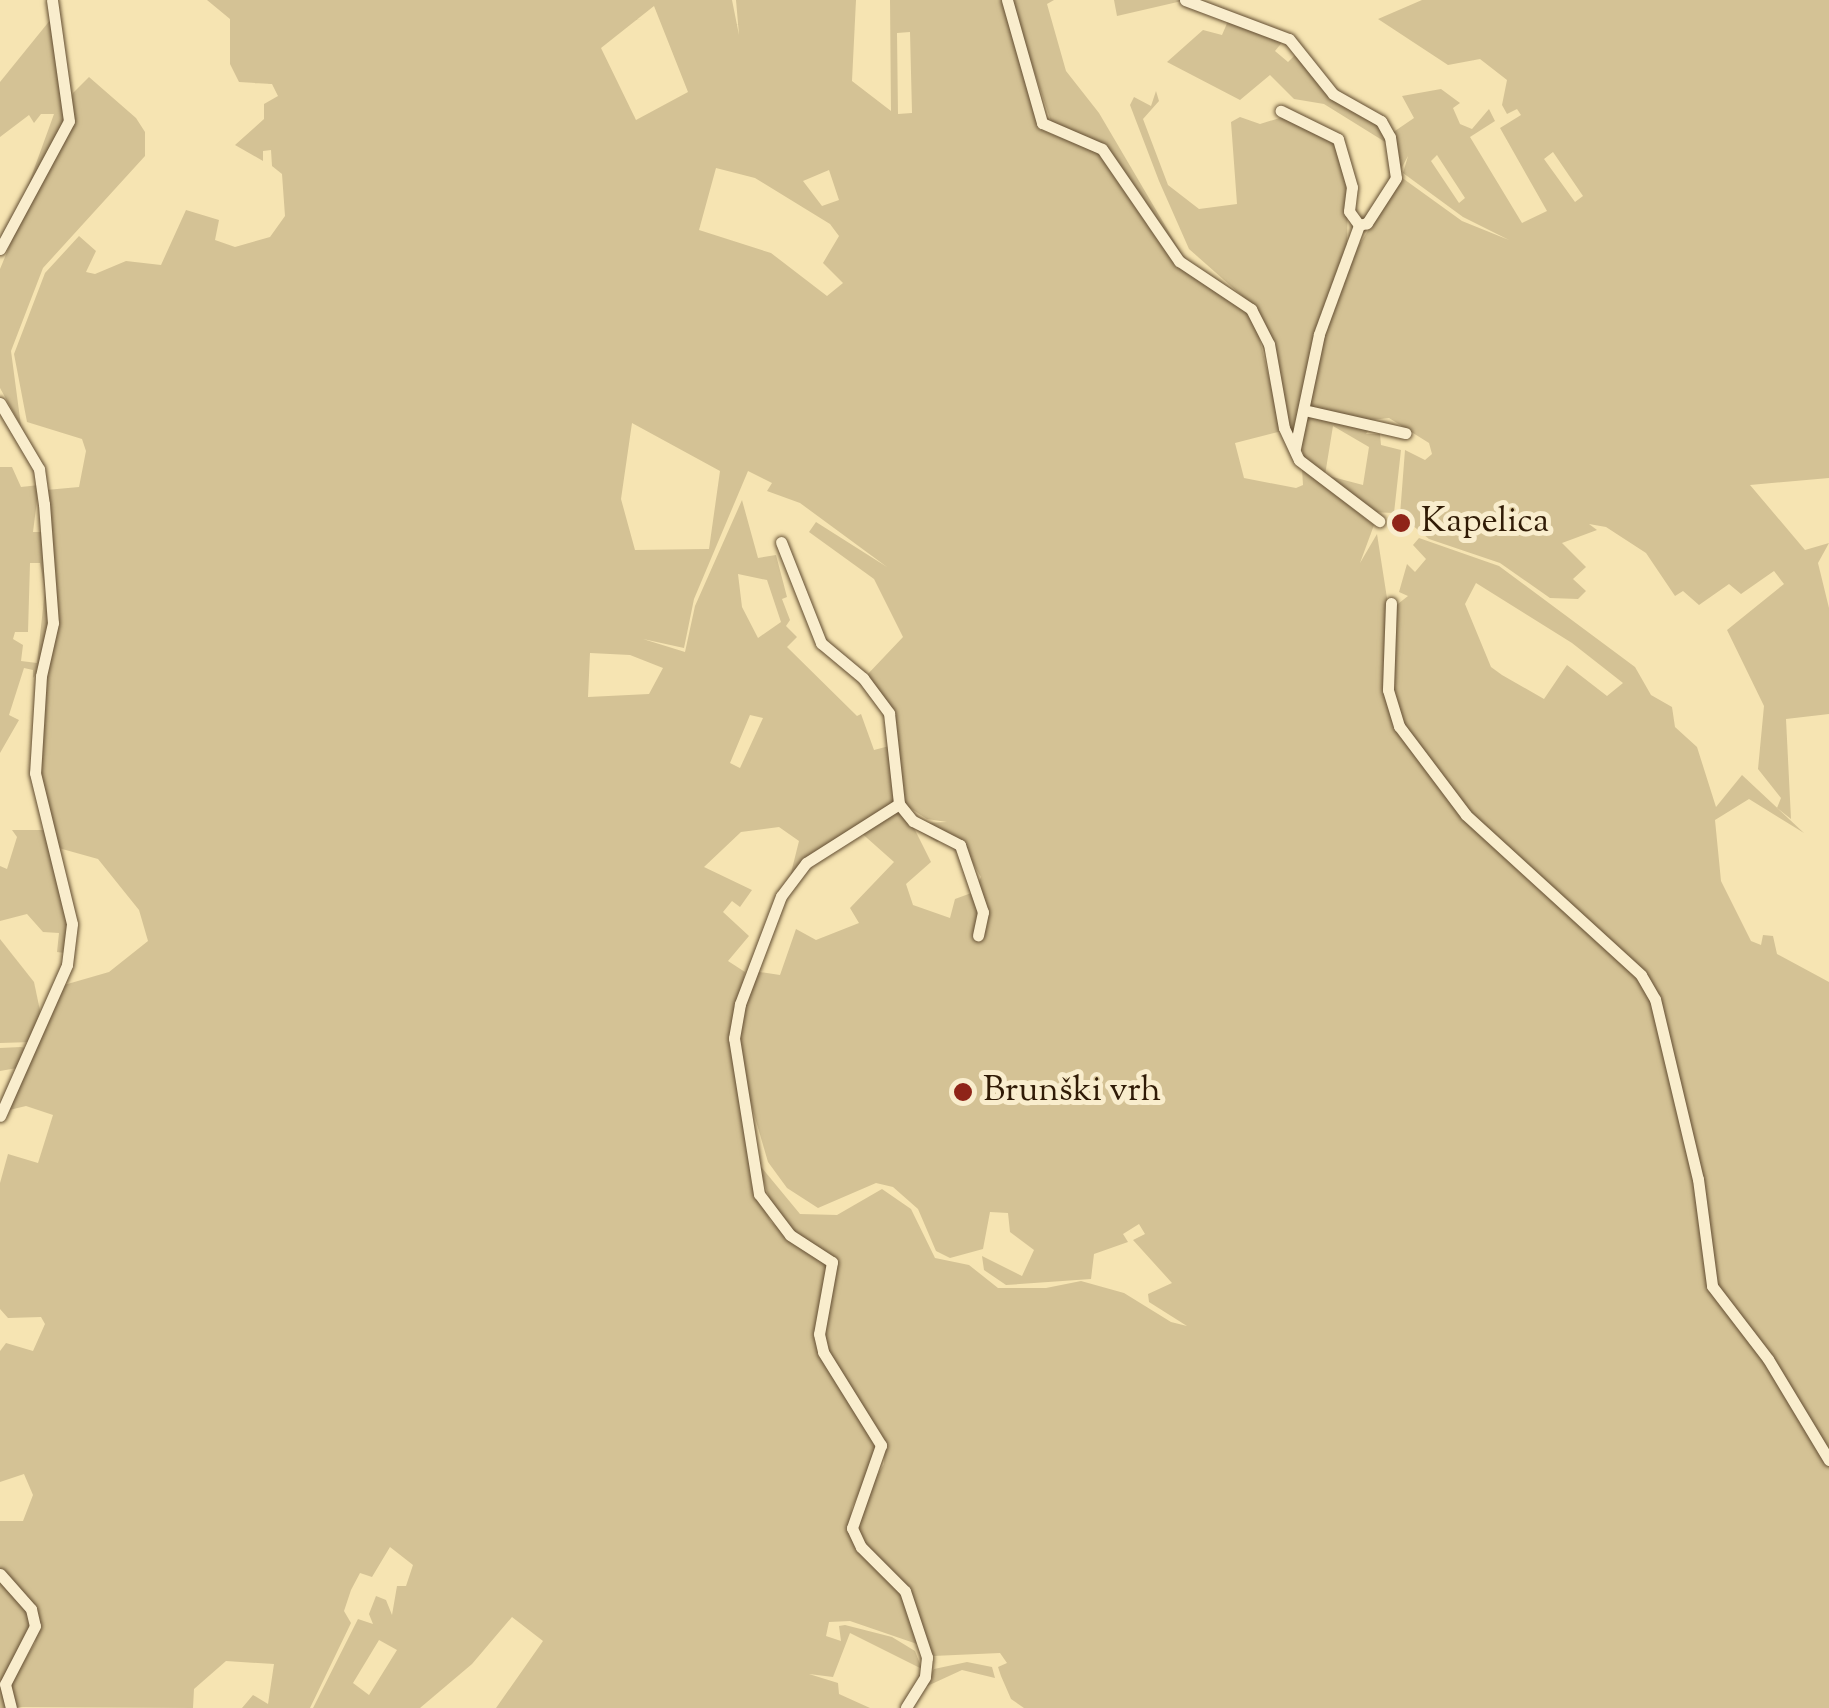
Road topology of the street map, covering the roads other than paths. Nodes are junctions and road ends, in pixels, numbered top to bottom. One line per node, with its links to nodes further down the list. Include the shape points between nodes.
1 (52, 0): 6 (street, via 69,120)
2 (1007, 0): 10 (street, via 1042,123 1102,149 1179,261 1235,294 1259,320)
3 (1185, 0): 5 (street, via 1289,39 1334,94 1381,121 1396,178 1386,200)
4 (1281, 111): 5 (street, via 1338,139 1352,187 1349,211)
5 (1359, 225): 8 (street, via 1319,334)
6 (0, 249)
7 (0, 403): 16 (street, via 39,469 44,504 53,623 40,676 35,773 72,924 67,965)
8 (1304, 410): 9 (street); 10 (street)
9 (1405, 433)
10 (1294, 452): 11 (street, via 1314,475)
11 (1379, 521)
12 (781, 542): 14 (street, via 821,643 863,678 889,713)
13 (1391, 603): 17 (street, via 1388,690 1399,726 1466,815 1641,975 1655,999 1698,1178 1712,1286 1768,1358)
14 (899, 804): 15 (street, via 913,821 960,845 983,912); 20 (street, via 806,863 786,888 740,1004 734,1038 753,1176 790,1235 832,1262 820,1342 880,1445 855,1504 854,1538 905,1591 927,1657 925,1677)
15 (978, 935)
16 (0, 1116)
17 (1829, 1460)
18 (0, 1574): 19 (street, via 31,1609 34,1626 5,1684)
19 (10, 1708)
20 (906, 1708)

